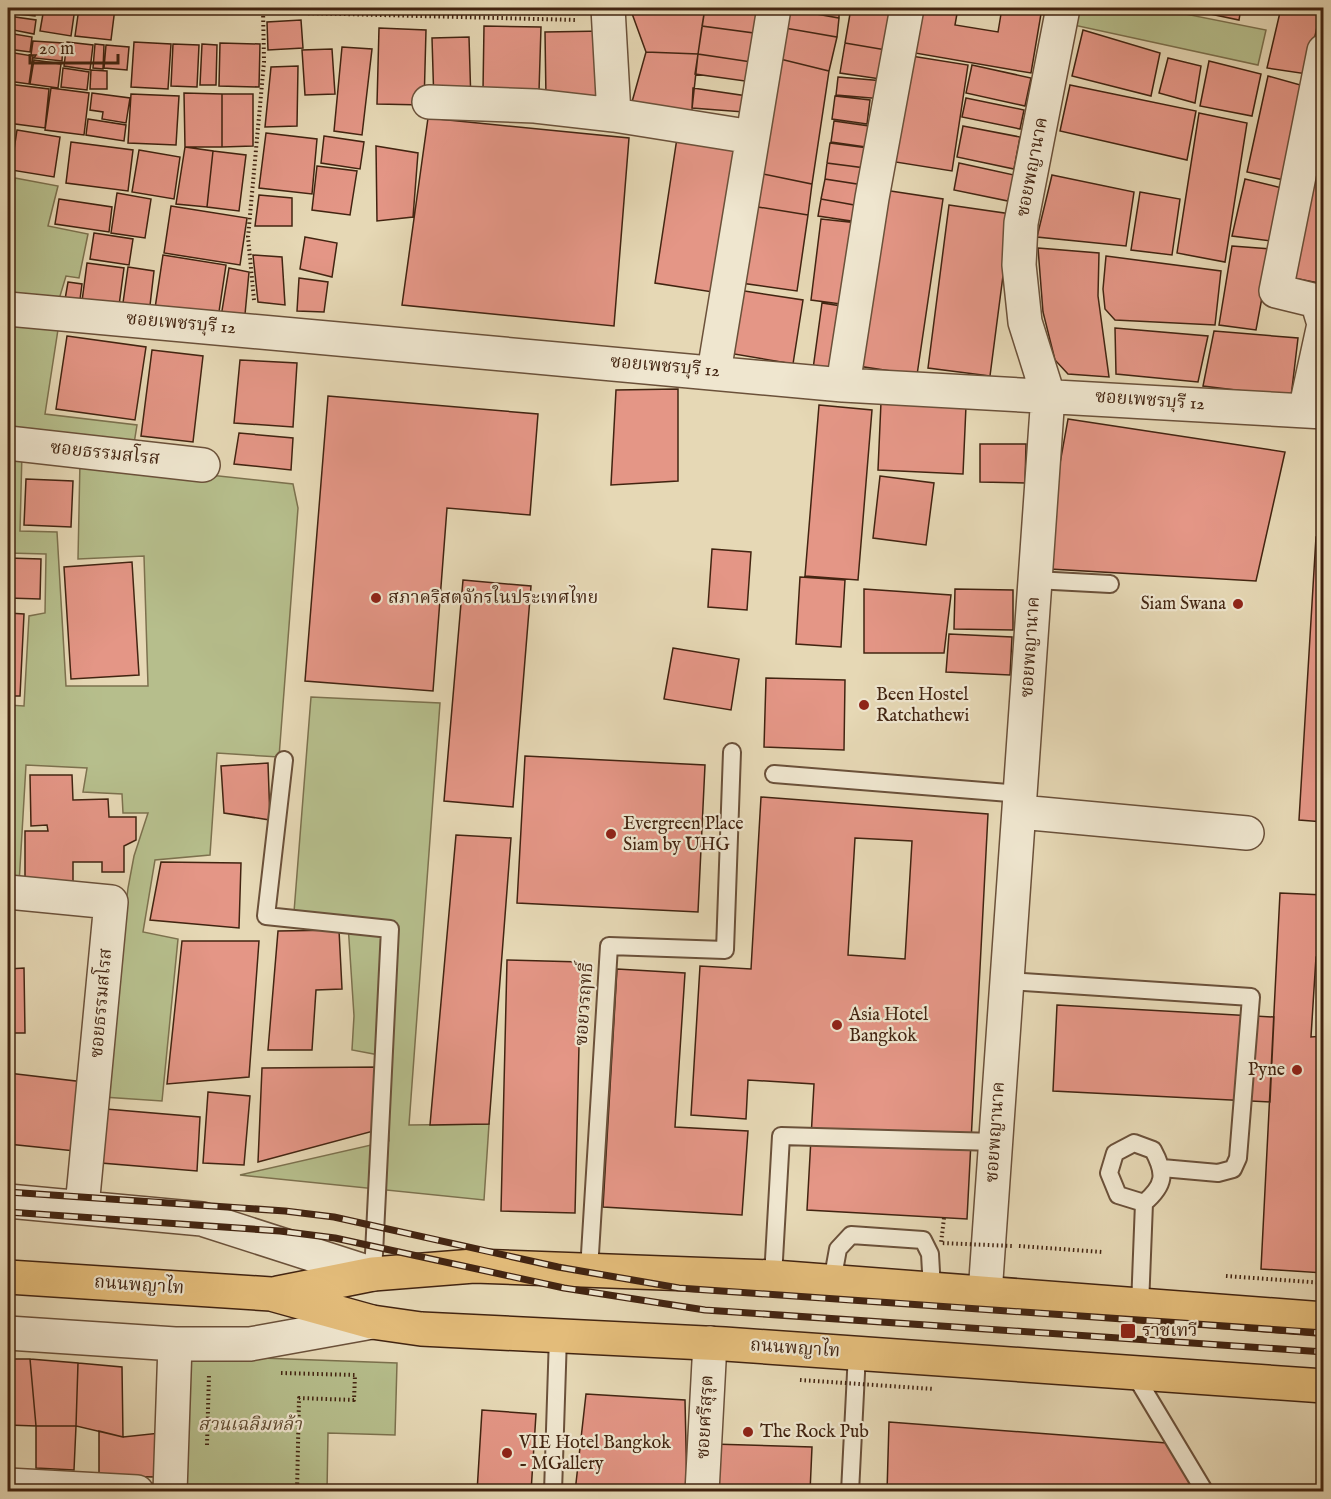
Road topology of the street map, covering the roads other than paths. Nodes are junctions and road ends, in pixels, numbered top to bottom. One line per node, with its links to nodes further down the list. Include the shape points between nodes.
1 (774, 8): 8 (street)
2 (908, 8): 12 (street, via 872,198)
3 (1063, 8): 13 (street, ซอยพญานาค, via 1022,223 1019,265 1025,322)
4 (608, 14): 7 (street)
5 (1323, 51): 10 (street, via 1276,291 1317,301)
6 (429, 102): 7 (street, via 535,106)
7 (614, 115): 8 (street)
8 (752, 137): 11 (street)
9 (8, 309): 11 (street, ซอยเพชรบุรี 12)
10 (1323, 324): 14 (street)
11 (714, 372): 12 (street, ซอยเพชรบุรี 12)
12 (843, 385): 13 (street, ซอยเพชรบุรี 12)
13 (1048, 394): 14 (street, ซอยเพชรบุรี 12); 17 (street, ซอยพญานาค)
14 (1314, 412)
15 (8, 443): 16 (street, ซอยธรรมสโรส)
16 (203, 465)
17 (1035, 580): 18 (lane); 22 (street, ซอยพญานาค)
18 (1110, 584)
19 (732, 752): 31 (lane, ซอยวรฤทธิ์, via 725,950 609,946)
20 (284, 760): 32 (lane, via 266,916 390,929)
21 (774, 774): 22 (lane)
22 (1020, 803): 23 (street); 25 (street, ซอยพญานาค)
23 (1246, 833)
24 (8, 892): 30 (street, ซอยธรรมสโรส, via 111,902)
25 (1008, 981): 26 (street, ซอยพญานาค); 27 (lane, via 1251,998 1238,1158 1233,1169 1218,1173)
26 (995, 1142): 34 (lane, via 781,1136); 38 (street, ซอยพญานาค)
27 (1162, 1168): 29 (lane, via 1158,1190); 29 (lane, via 1153,1150 1134,1143 1116,1153 1109,1173 1118,1195)
28 (8, 1201): 30 (street)
29 (1144, 1203): 39 (lane)
30 (82, 1207): 32 (street, via 202,1219)
31 (589, 1270): 32 (main road, ถนนพญาไท, via 474,1266); 34 (main road, ถนนพญาไท)
32 (373, 1274): 37 (main road, ถนนพญาไท)
33 (8, 1277): 37 (main road, ถนนพญาไท)
34 (773, 1277): 35 (main road, ถนนพญาไท)
35 (832, 1282): 36 (main road, ถนนพญาไท); 36 (lane, via 838,1249 851,1234 923,1240 930,1254)
36 (932, 1289): 38 (main road, ถนนพญาไท)
37 (271, 1294): 41 (main road, ถนนพญาไท)
38 (985, 1294): 39 (main road, ถนนพญาไท)
39 (1140, 1306): 40 (main road, ถนนพญาไท)
40 (1323, 1319)
41 (372, 1322): 43 (main road, ถนนพญาไท, via 421,1329); 45 (street, via 250,1344)
42 (8, 1333): 45 (street)
43 (558, 1336): 44 (main road, ถนนพญาไท); 52 (lane)
44 (710, 1343): 46 (main road, ถนนพญาไท); 53 (street, ซอยศรีสุรุต)
45 (176, 1344): 51 (street)
46 (857, 1353): 47 (main road, ถนนพญาไท); 54 (lane)
47 (1133, 1372): 48 (main road, ถนนพญาไท); 55 (lane)
48 (1323, 1386)
49 (8, 1485): 50 (street)
50 (137, 1491)
51 (170, 1491)
52 (553, 1491)
53 (702, 1491)
54 (850, 1491)
55 (1205, 1491)

